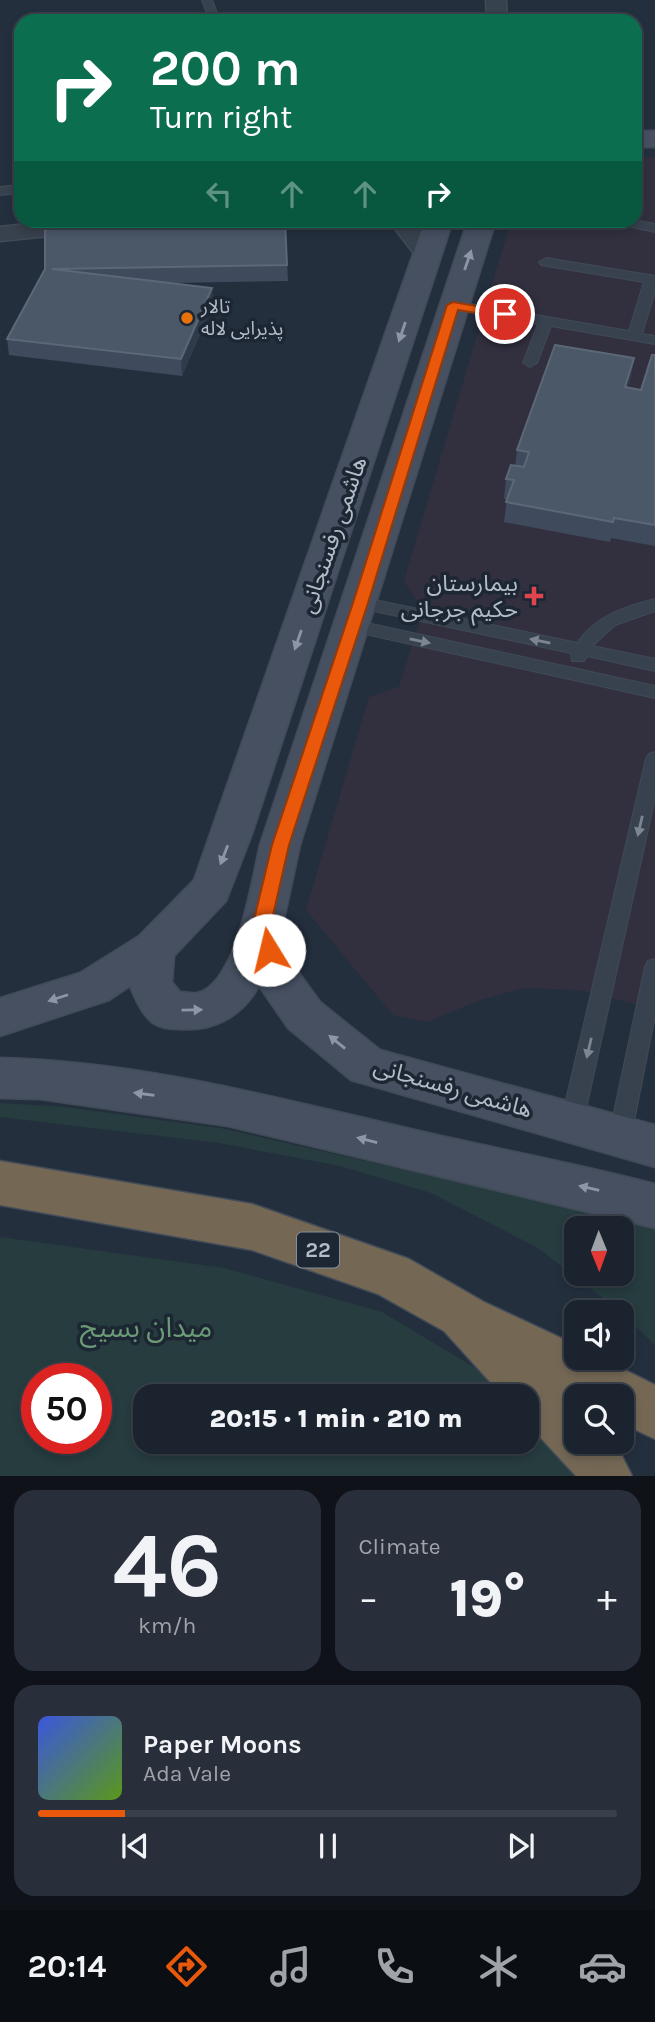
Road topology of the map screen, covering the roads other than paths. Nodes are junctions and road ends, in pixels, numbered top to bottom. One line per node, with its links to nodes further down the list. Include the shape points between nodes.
1 (59, 228): 5 (street)
2 (406, 228): 6 (street)
3 (436, 228): 6 (main road, هاشمی رفسنجانی)
4 (479, 228): 9 (main road, هاشمی رفسنجانی, one-way to 4)
5 (0, 234)
6 (428, 255): 22 (main road, هاشمی رفسنجانی, one-way to 22, via 211,889)
7 (545, 262): 8 (lane)
8 (653, 279): 11 (lane)
9 (453, 305): 10 (lane); 15 (main road, هاشمی رفسنجانی)
10 (546, 321): 11 (lane); 13 (lane)
11 (634, 336): 12 (lane)
12 (655, 340)
13 (530, 363)
14 (655, 606): 16 (lane, via 628,611 600,627)
15 (357, 614): 16 (lane, one-way to 15); 18 (lane, one-way to 18); 21 (main road, هاشمی رفسنجانی, via 280,845)
16 (580, 649): 17 (lane); 18 (lane)
17 (655, 665)
18 (572, 674): 19 (lane)
19 (655, 692)
20 (655, 759): 26 (lane, one-way to 26)
21 (262, 924): 22 (main road, one-way to 21, via 149,966 152,991 169,1010 200,1012 228,999 250,963); 26 (main road, هاشمی رفسنجانی, one-way to 21, via 367,1066 304,1015 276,976)
22 (154, 948): 24 (main road, هاشمی رفسنجانی, one-way to 24, via 94,987)
23 (655, 967): 27 (lane)
24 (0, 1017)
25 (0, 1078): 29 (main road, one-way to 25, via 228,1106 40,1079)
26 (572, 1122): 27 (main road, هاشمی رفسنجانی)
27 (638, 1141)
28 (0, 1183): 30 (highway, 22, via 252,1227 392,1276)
29 (655, 1206)
30 (462, 1314): 31 (highway, 22); 32 (highway, 22)
31 (655, 1413)
32 (564, 1425)
33 (591, 1454): 34 (highway)
34 (605, 1476)

